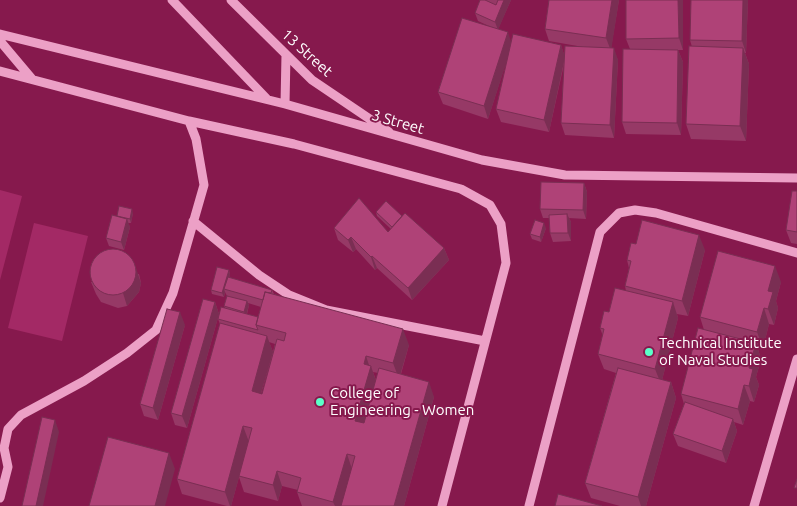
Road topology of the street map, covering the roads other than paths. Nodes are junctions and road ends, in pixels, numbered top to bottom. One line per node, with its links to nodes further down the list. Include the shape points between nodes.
1 (172, 0): 8 (street)
2 (231, 0): 5 (street, 13 Street)
3 (0, 34): 8 (street, 3 Street)
4 (0, 40): 7 (street)
5 (286, 55): 9 (street); 11 (street, 13 Street, via 312,80)
6 (0, 72): 7 (street)
7 (32, 80): 10 (street)
8 (268, 100): 9 (street, 3 Street)
9 (285, 104): 11 (street, 3 Street)
10 (189, 121): 13 (street, via 196,139 204,185); 15 (street, via 294,144 461,189 490,205 501,224 506,263)
11 (396, 136): 12 (street, 3 Street, via 482,160 564,175)
12 (797, 178)
13 (193, 221): 15 (street, via 289,295 326,310); 17 (street, via 173,293 156,330 84,381 21,415 8,429 4,448 8,467)
14 (797, 253): 19 (street, via 656,213 635,210 619,213 600,232)
15 (486, 341): 18 (street)
16 (797, 359): 20 (street)
17 (0, 498)
18 (442, 506)
19 (529, 506)
20 (754, 506)

